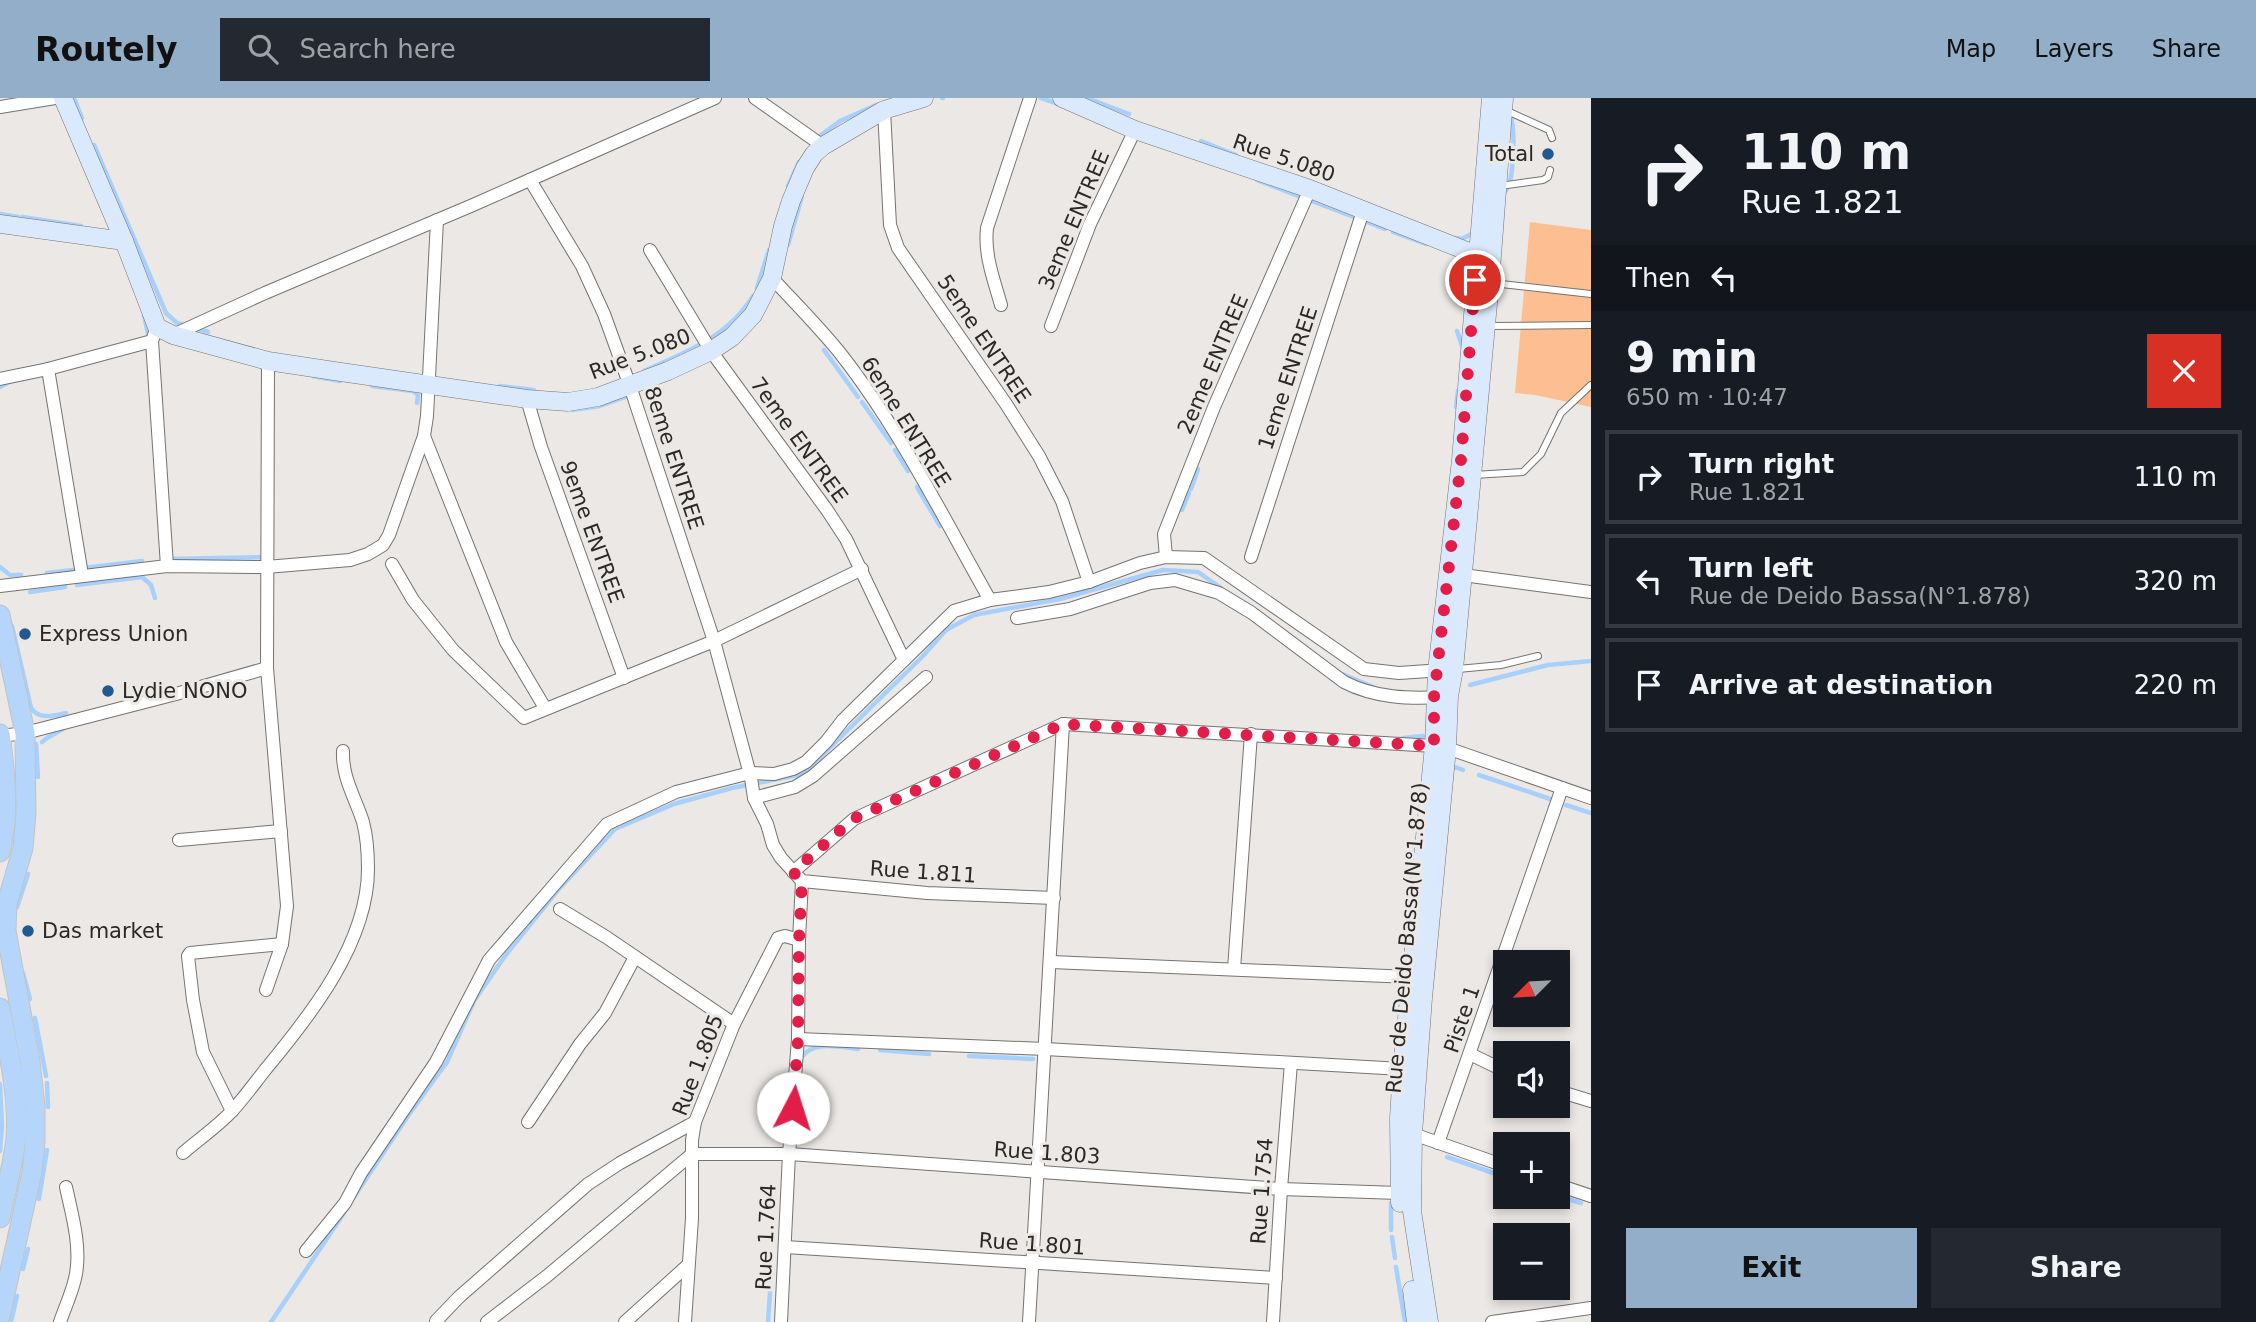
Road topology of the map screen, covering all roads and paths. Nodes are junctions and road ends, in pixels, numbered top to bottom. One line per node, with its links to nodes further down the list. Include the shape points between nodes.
1 (55, 98): 9 (street)
2 (63, 98): 21 (main road)
3 (715, 98): 15 (street)
4 (755, 98): 13 (street)
5 (924, 98): 10 (main road, Rue 5.080)
6 (1030, 98): 27 (street, via 987,228 987,256)
7 (1062, 98): 11 (main road, Rue 5.080)
8 (1500, 102): 12 (lane, via 1549,130); 16 (main road, Rue de Deido Bassa(N°1.878)); 23 (main road, Rue de Deido Bassa(N°1.878))
9 (0, 107)
10 (884, 110): 13 (main road, Rue 5.080); 50 (street, 5eme ENTREE, via 890,225 898,248 1039,456 1062,501)
11 (1135, 130): 17 (main road, Rue 5.080); 29 (street, 3eme ENTREE, via 1090,224)
12 (1552, 138)
13 (823, 146): 24 (main road, Rue 5.080, via 805,168 791,201)
14 (1550, 170): 16 (lane, via 1543,180)
15 (530, 180): 19 (street); 37 (street, 8eme ENTREE, via 582,266)
16 (1498, 187): 23 (main road, Rue de Deido Bassa(N°1.878))
17 (1310, 189): 18 (main road, Rue 5.080); 42 (street, 2eme ENTREE, via 1164,534)
18 (1363, 211): 23 (main road, Rue 5.080); 43 (street, 1eme ENTREE)
19 (436, 220): 31 (street); 36 (street)
20 (0, 224): 21 (main road)
21 (124, 241): 31 (main road)
22 (650, 250): 32 (street, 7eme ENTREE)
23 (1485, 255): 25 (main road, Rue de Deido Bassa(N°1.878)); 41 (main road, Rue de Deido Bassa(N°1.878))
24 (772, 278): 32 (main road, Rue 5.080, via 753,315); 53 (street, 6eme ENTREE, via 860,381)
25 (1490, 282): 26 (lane); 30 (main road, Rue de Deido Bassa(N°1.878))
26 (1591, 294)
27 (1001, 305)
28 (1591, 325): 30 (lane)
29 (1051, 326)
30 (1486, 326): 41 (main road, Rue de Deido Bassa(N°1.878))
31 (161, 334): 33 (main road, Rue 5.080); 34 (street); 45 (street)
32 (711, 351): 37 (main road, Rue 5.080); 47 (street, 7eme ENTREE, via 827,510)
33 (268, 361): 36 (main road, Rue 5.080); 46 (street)
34 (48, 369): 35 (street); 48 (street)
35 (0, 379)
36 (429, 384): 39 (main road, Rue 5.080); 40 (street)
37 (630, 386): 39 (main road, Rue 5.080, via 568,402); 56 (street, 8eme ENTREE)
38 (1591, 386): 41 (lane, via 1561,413 1541,454 1524,472)
39 (527, 399): 62 (street, 9eme ENTREE)
40 (424, 436): 46 (street, via 383,545 349,560); 64 (street, via 506,642)
41 (1469, 465): 49 (main road, Rue de Deido Bassa(N°1.878)); 60 (main road, Rue de Deido Bassa(N°1.878))
42 (1166, 557): 50 (street); 60 (street, via 1204,558 1364,669 1399,673)
43 (1251, 557)
44 (392, 564): 64 (street, via 413,600 453,650 521,717)
45 (167, 566): 46 (street); 48 (street)
46 (266, 567): 59 (street)
47 (862, 569): 56 (street); 58 (street, 7eme ENTREE)
48 (82, 575): 51 (street)
49 (1463, 575): 52 (street); 60 (main road, Rue de Deido Bassa(N°1.878))
50 (1089, 582): 53 (street)
51 (0, 586)
52 (1591, 592)
53 (990, 600): 58 (street, via 954,611)
54 (0, 615): 66 (main road)
55 (1017, 618): 63 (street, via 1070,609 1150,583 1175,580 1230,599 1359,690 1405,699)
56 (714, 640): 62 (street); 71 (street, 8eme ENTREE)
57 (1538, 656): 60 (lane)
58 (904, 660): 71 (street, via 806,762)
59 (267, 668): 66 (street); 74 (street)
60 (1445, 670): 63 (main road, Rue de Deido Bassa(N°1.878))
61 (926, 677): 71 (street, via 813,776 795,786)
62 (624, 678): 64 (street)
63 (1441, 697): 69 (main road, Rue de Deido Bassa(N°1.878))
64 (545, 708)
65 (1063, 724): 67 (street); 77 (street, via 853,819); 78 (street)
66 (24, 733): 68 (street); 80 (main road, via 25,830)
67 (1251, 734): 69 (street); 85 (street)
68 (0, 735): 76 (main road, via 6,807)
69 (1441, 747): 72 (street); 86 (main road, Rue de Deido Bassa(N°1.878)); 101 (main road, Rue de Deido Bassa(N°1.878))
70 (343, 751): 98 (street, via 342,765 366,838 364,907 320,998)
71 (752, 784): 77 (street, 8eme ENTREE, via 773,845); 115 (street, via 676,792 607,824 592,839 489,960 436,1062 345,1203)
72 (1562, 788): 73 (street); 92 (street, Piste 1)
73 (1591, 798)
74 (281, 831): 75 (street); 82 (street, via 287,906)
75 (179, 840)
76 (0, 852)
77 (798, 876): 78 (street, Rue 1.811, via 927,893); 81 (street, Rue 1.764)
78 (1054, 898): 84 (street)
79 (560, 909): 83 (street)
80 (3, 916): 120 (main road, via 30,1061 35,1142)
81 (799, 940): 89 (street, Rue 1.805, via 778,938); 90 (street, Rue 1.764)
82 (282, 944): 87 (street); 98 (street, via 188,956 203,1052)
83 (635, 957): 89 (street); 99 (street, via 606,1013)
84 (1051, 962): 85 (street); 91 (street)
85 (1234, 969): 86 (street)
86 (1411, 977): 95 (main road, Rue de Deido Bassa(N°1.878))
87 (266, 990)
88 (0, 1008): 113 (main road, via 16,1136)
89 (734, 1024): 100 (street, Rue 1.805)
90 (798, 1039): 91 (street); 105 (street, Rue 1.764)
91 (1045, 1049): 93 (street); 107 (street)
92 (1470, 1054): 94 (street); 102 (street, Piste 1)
93 (1292, 1063): 95 (street); 109 (street, Rue 1.754)
94 (1493, 1065)
95 (1402, 1069): 111 (main road, Rue de Deido Bassa(N°1.878))
96 (1570, 1095): 97 (street)
97 (1591, 1101)
98 (232, 1111): 103 (street)
99 (528, 1122)
100 (695, 1122): 104 (street, Rue 1.805); 121 (street, via 589,1184)
101 (1413, 1134): 102 (street); 130 (main road, Rue de Deido Bassa(N°1.878), via 1412,1211)
102 (1438, 1143): 106 (street)
103 (183, 1153)
104 (692, 1154): 105 (street, Rue 1.803); 117 (street, Rue 1.805); 123 (street)
105 (789, 1154): 107 (street, Rue 1.803); 114 (street, Rue 1.764)
106 (1493, 1162)
107 (1038, 1172): 109 (street, Rue 1.803); 116 (street)
108 (66, 1187): 122 (street, via 77,1255 76,1274)
109 (1281, 1189): 111 (street, Rue 1.803); 118 (street, Rue 1.754)
110 (1570, 1189): 112 (street)
111 (1399, 1193): 129 (main road, Rue de Deido Bassa(N°1.878))
112 (1591, 1196)
113 (0, 1218)
114 (785, 1247): 116 (street, Rue 1.801); 126 (street, Rue 1.764)
115 (306, 1251)
116 (1034, 1264): 118 (street, Rue 1.801); 127 (street)
117 (688, 1265): 124 (street); 125 (street, Rue 1.805)
118 (1276, 1278): 128 (street, Rue 1.754)
119 (1591, 1308): 131 (street)
120 (0, 1316)
121 (436, 1321)
122 (60, 1322)
123 (487, 1322)
124 (625, 1322)
125 (685, 1322)
126 (781, 1322)
127 (1029, 1322)
128 (1273, 1322)
129 (1416, 1322)
130 (1429, 1322)
131 (1492, 1322)

